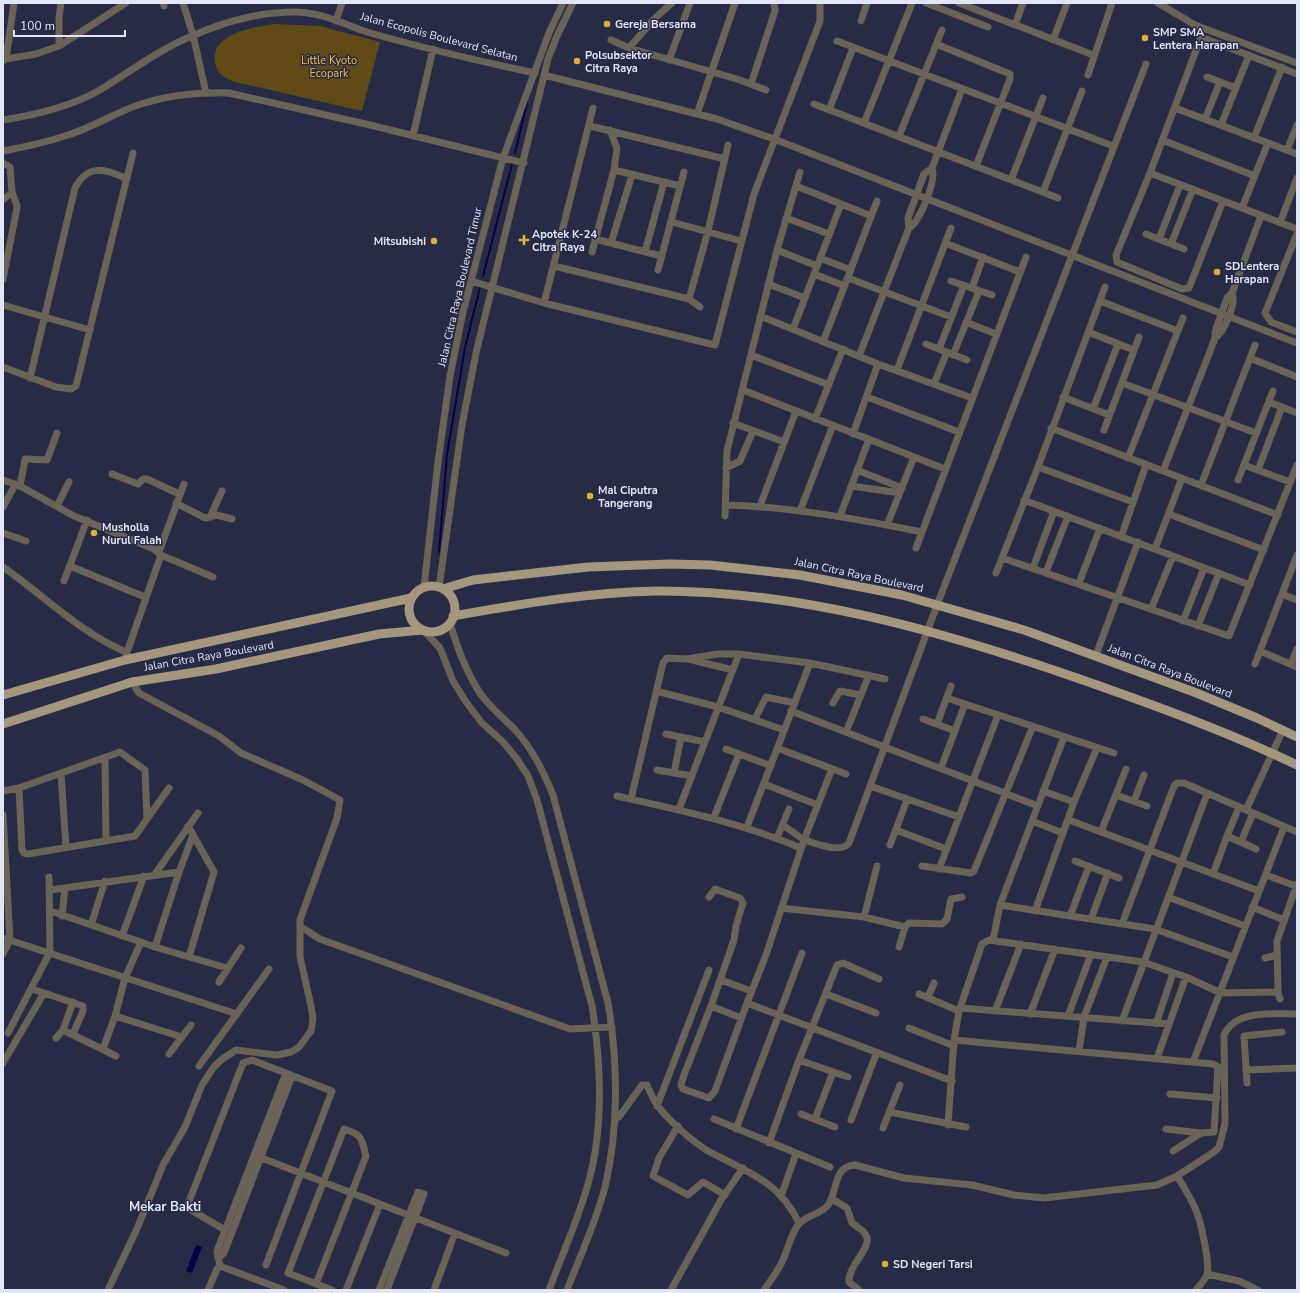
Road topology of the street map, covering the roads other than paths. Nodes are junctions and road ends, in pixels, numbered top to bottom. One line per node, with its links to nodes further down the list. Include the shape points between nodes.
1 (14, 3): 38 (street)
2 (61, 3): 32 (street)
3 (183, 3): 27 (street)
4 (342, 3): 22 (street)
5 (563, 3): 45 (street, Jalan Citra Raya Boulevard Timur, via 548,33)
6 (573, 3): 49 (street, via 557,36)
7 (672, 3): 33 (street)
8 (690, 3): 39 (street)
9 (735, 3): 44 (street)
10 (774, 3): 52 (street, via 775,12)
11 (820, 3): 77 (street, via 820,21)
12 (912, 3): 40 (street)
13 (926, 3): 25 (street)
14 (959, 3): 21 (street)
15 (1023, 3): 24 (street)
16 (1068, 3): 29 (street)
17 (1112, 3): 36 (street)
18 (1158, 3): 41 (street, via 1195,25)
19 (122, 4): 32 (street)
20 (866, 4): 23 (street)
21 (975, 6): 24 (street)
22 (336, 21): 27 (street, Jalan Ecopolis Boulevard Selatan, via 312,13 295,12 254,17); 35 (street, Jalan Ecopolis Boulevard Selatan)
23 (860, 21)
24 (1015, 25): 29 (street)
25 (988, 27)
26 (942, 30): 31 (street)
27 (193, 35): 57 (street); 67 (street, Jalan Ecopolis Boulevard Selatan, via 171,45 81,99 38,113)
28 (611, 40): 33 (street)
29 (1053, 40): 36 (street)
30 (837, 41): 34 (street)
31 (936, 44): 46 (street); 59 (street, via 1010,74)
32 (58, 46): 38 (street, via 36,54)
33 (629, 48): 39 (street)
34 (854, 48): 40 (street); 63 (street)
35 (433, 52): 45 (street, Jalan Ecopolis Boulevard Selatan); 74 (street)
36 (1093, 54): 47 (street)
37 (1249, 56): 43 (street); 53 (street); 62 (street, via 1201,37)
38 (4, 60)
39 (669, 60): 44 (street)
40 (889, 61): 46 (street); 68 (street)
41 (1297, 63)
42 (1146, 64): 81 (street)
43 (1282, 67): 48 (street); 76 (street)
44 (710, 71): 52 (street); 64 (street)
45 (535, 73): 87 (street, Jalan Citra Raya Boulevard Timur)
46 (924, 74): 54 (street); 75 (street)
47 (1088, 74)
48 (1297, 74)
49 (544, 75): 64 (street); 90 (street)
50 (1207, 77): 51 (street)
51 (1220, 82): 53 (street); 66 (street)
52 (751, 84): 55 (street)
53 (1236, 88): 69 (street)
54 (962, 89): 59 (street); 84 (street)
55 (766, 90)
56 (1082, 91): 73 (street)
57 (206, 93): 74 (street, via 229,93); 83 (street, via 172,96 141,104 70,135 38,145)
58 (1043, 98): 65 (street)
59 (1000, 103): 65 (street); 91 (street)
60 (814, 104): 63 (street)
61 (594, 108): 71 (street)
62 (1175, 108): 66 (street); 78 (street)
63 (829, 110): 68 (street)
64 (697, 114): 77 (street)
65 (1036, 117): 73 (street); 101 (street)
66 (1205, 119): 69 (street)
67 (3, 120)
68 (864, 123): 75 (street)
69 (1221, 125): 76 (street)
70 (1297, 125): 82 (street)
71 (590, 126): 72 (street); 145 (street)
72 (610, 130): 88 (street); 93 (street, via 617,148)
73 (1068, 130): 81 (street); 109 (street)
74 (412, 136): 87 (street)
75 (899, 136): 84 (street)
76 (1254, 138): 79 (street)
77 (774, 139): 111 (street); 132 (street, via 754,194)
78 (1162, 140): 96 (street); 98 (street)
79 (1268, 143): 82 (street); 98 (street)
80 (728, 145): 88 (street)
81 (1113, 146): 141 (street)
82 (1287, 150): 86 (street)
83 (3, 151)
84 (939, 151): 91 (street); 92 (street)
85 (133, 153): 99 (street)
86 (1297, 154)
87 (504, 159): 90 (street); 154 (street, Jalan Citra Raya Boulevard Timur)
88 (725, 159): 126 (street)
89 (3, 163): 108 (street, via 10,166)
90 (524, 163): 157 (street)
91 (976, 166): 101 (street)
92 (932, 168): 111 (street, via 924,174); 115 (street, via 934,175)
93 (614, 170): 97 (street); 130 (street)
94 (684, 172): 104 (street)
95 (800, 172): 105 (street)
96 (1150, 173): 103 (street); 114 (street, via 1116,259 1118,264 1182,289 1189,288)
97 (632, 175): 102 (street); 133 (street)
98 (1255, 176): 117 (street)
99 (127, 178): 171 (street, via 102,169 93,171 78,183); 177 (street)
100 (1297, 178): 107 (street)
101 (1011, 180): 109 (street)
102 (664, 182): 104 (street); 139 (street)
103 (1180, 185): 106 (street); 131 (street)
104 (680, 186): 121 (street)
105 (796, 186): 116 (street); 120 (street)
106 (1192, 189): 114 (street); 135 (street)
107 (1295, 191): 122 (street)
108 (12, 192): 112 (street); 152 (street, via 17,206)
109 (1043, 192): 110 (street)
110 (1058, 198)
111 (915, 199): 115 (street); 123 (street, via 908,218)
112 (3, 200)
113 (877, 201): 118 (street)
114 (1223, 201): 117 (street)
115 (925, 203): 123 (street, via 916,222); 141 (street)
116 (841, 204): 118 (street); 127 (street)
117 (1242, 208): 119 (street)
118 (871, 216): 148 (street)
119 (1261, 216): 122 (street); 174 (street, via 1232,293 1235,300)
120 (786, 218): 127 (street); 137 (street)
121 (672, 222): 126 (street); 140 (street)
122 (1280, 223): 125 (street)
123 (909, 228): 161 (street)
124 (951, 228): 134 (street)
125 (1297, 229)
126 (708, 231): 132 (street); 164 (street)
127 (829, 234): 142 (street)
128 (1146, 234): 131 (street)
129 (1297, 234): 180 (street, via 1266,313 1271,322)
130 (595, 239): 133 (street); 138 (street)
131 (1159, 239): 135 (street)
132 (741, 241): 166 (street, via 715,344)
133 (611, 243): 139 (street)
134 (945, 243): 143 (street); 168 (street)
135 (1171, 244): 136 (street)
136 (1184, 249)
137 (777, 250): 146 (street); 155 (street)
138 (592, 252)
139 (645, 252): 140 (street)
140 (661, 256): 147 (street)
141 (1073, 256): 174 (street); 303 (street)
142 (820, 258): 146 (street); 148 (street)
143 (984, 258): 149 (street); 160 (street)
144 (1026, 258): 149 (street)
145 (554, 266): 164 (street); 166 (street)
146 (817, 266): 150 (street)
147 (658, 270)
148 (851, 270): 151 (street)
149 (1020, 272): 181 (street)
150 (814, 274): 158 (street); 163 (street)
151 (848, 278): 158 (street); 161 (street)
152 (3, 279)
153 (951, 281): 156 (street)
154 (473, 282): 157 (street); 296 (street, Jalan Citra Raya Boulevard Timur, via 450,376)
155 (768, 284): 163 (street); 170 (street)
156 (964, 285): 160 (street); 172 (street)
157 (488, 286): 166 (street); 297 (street, via 462,425)
158 (845, 286): 183 (street)
159 (1105, 287): 165 (street)
160 (975, 289): 162 (street); 175 (street)
161 (884, 292): 168 (street); 193 (street)
162 (992, 295)
163 (805, 298): 176 (street)
164 (689, 299): 169 (street)
165 (1100, 301): 178 (street); 179 (street)
166 (544, 302)
167 (3, 305): 171 (street)
168 (921, 306): 172 (street); 198 (street)
169 (700, 307)
170 (760, 316): 176 (street); 192 (street)
171 (44, 317): 177 (street); 200 (street)
172 (951, 317): 188 (street)
173 (1183, 318): 178 (street)
174 (1223, 318): 184 (street); 211 (street)
175 (966, 322): 181 (street); 191 (street)
176 (793, 329): 183 (street)
177 (90, 330): 200 (street, via 74,388 56,387)
178 (1178, 331): 206 (street)
179 (1088, 332): 186 (street); 208 (street)
180 (1297, 332)
181 (996, 334): 209 (street)
182 (1140, 337): 190 (street)
183 (823, 342): 189 (street)
184 (1297, 342)
185 (926, 344): 188 (street)
186 (1118, 344): 190 (street); 213 (street)
187 (1255, 345): 194 (street)
188 (939, 349): 191 (street)
189 (843, 350): 193 (street); 203 (street)
190 (1134, 350): 201 (street)
191 (950, 353): 195 (street); 202 (street)
192 (751, 355): 203 (street); 204 (street)
193 (859, 356): 196 (street)
194 (1250, 358): 199 (street); 218 (street)
195 (967, 360)
196 (878, 364): 198 (street); 207 (street)
197 (3, 367): 200 (street)
198 (897, 370): 202 (street)
199 (1297, 377)
200 (30, 378)
201 (1122, 383): 206 (street); 216 (street)
202 (934, 384): 209 (street)
203 (829, 385): 217 (street)
204 (743, 390): 214 (street); 219 (street)
205 (1273, 391): 210 (street)
206 (1153, 395): 211 (street); 231 (street)
207 (867, 397): 224 (street); 227 (street)
208 (1063, 397): 213 (street); 221 (street)
209 (972, 398): 224 (street)
210 (1268, 402): 212 (street); 226 (street)
211 (1189, 407): 218 (street); 240 (street)
212 (1282, 407): 215 (street); 239 (street)
213 (1093, 409): 216 (street)
214 (796, 411): 217 (street); 229 (street)
215 (1297, 413)
216 (1109, 415): 222 (street)
217 (815, 419): 220 (street)
218 (1225, 422): 226 (street); 250 (street)
219 (733, 423): 223 (street); 236 (street)
220 (833, 425): 227 (street); 261 (street)
221 (1051, 428): 231 (street); 235 (street)
222 (1104, 430)
223 (753, 431): 229 (street); 236 (street, via 740,461)
224 (959, 432): 237 (street)
225 (56, 433): 248 (street, via 47,460 25,459)
226 (1256, 433): 233 (street)
227 (853, 434): 228 (street)
228 (869, 439): 230 (street); 238 (street)
229 (784, 442): 259 (street)
230 (914, 457): 237 (street); 252 (street)
231 (1128, 458): 232 (street)
232 (1146, 465): 240 (street); 255 (street)
233 (1244, 465): 239 (street); 244 (street)
234 (1297, 465): 246 (street)
235 (1038, 467): 254 (street); 255 (street)
236 (726, 468): 257 (street)
237 (945, 469): 273 (street)
238 (857, 470): 249 (street); 252 (street)
239 (1258, 470): 246 (street)
240 (1163, 471): 242 (street)
241 (112, 474): 253 (street, via 136,484 147,479)
242 (1182, 478): 250 (street); 263 (street)
243 (3, 480): 248 (street)
244 (1238, 480)
245 (69, 482): 258 (street)
246 (1290, 482): 264 (street)
247 (184, 484): 253 (street)
248 (18, 486): 258 (street); 260 (street)
249 (852, 486): 252 (street); 266 (street)
250 (1201, 486): 264 (street)
251 (222, 490): 268 (street)
252 (901, 490): 271 (street)
253 (179, 494): 256 (street)
254 (1024, 500): 262 (street); 283 (street)
255 (1133, 502): 275 (street)
256 (176, 503): 268 (street, via 205,518); 281 (street)
257 (726, 505): 259 (street); 265 (street)
258 (57, 506): 270 (street)
259 (760, 506): 261 (street)
260 (3, 507)
261 (800, 511): 266 (street)
262 (1054, 511): 267 (street); 287 (street)
263 (1169, 514): 279 (street); 280 (street)
264 (1278, 515): 280 (street)
265 (725, 516)
266 (840, 516): 271 (street)
267 (1068, 516): 272 (street); 289 (street)
268 (210, 517): 269 (street, via 220,515)
269 (232, 519)
270 (87, 520): 281 (street); 286 (street)
271 (887, 525): 273 (street)
272 (1100, 528): 275 (street); 294 (street)
273 (922, 532): 278 (street)
274 (3, 533): 276 (street)
275 (1121, 536): 277 (street)
276 (26, 541)
277 (1138, 542): 279 (street); 300 (street)
278 (916, 548)
279 (1155, 549): 282 (street)
280 (1264, 550): 295 (street)
281 (160, 553): 292 (street); 299 (street)
282 (1173, 556): 288 (street); 304 (street)
283 (1002, 558): 287 (street); 290 (street)
284 (1296, 559): 298 (street)
285 (3, 566): 314 (street, via 81,627)
286 (70, 566): 293 (street); 299 (street)
287 (1033, 568): 289 (street)
288 (1204, 568): 291 (street); 306 (street)
289 (1046, 572): 294 (street)
290 (996, 573)
291 (1219, 573): 295 (street); 307 (street)
292 (212, 577)
293 (64, 581)
294 (1079, 583): 300 (street)
295 (1250, 585): 307 (street, via 1229,636)
296 (424, 587): 297 (main road); 301 (main road)
297 (441, 588): 303 (main road, Jalan Citra Raya Boulevard, via 473,580 578,568 698,564 794,574 879,590); 305 (main road, via 452,598 455,610)
298 (1282, 594): 302 (street); 311 (street)
299 (145, 596): 314 (street)
300 (1116, 596): 304 (street); 313 (street)
301 (411, 598): 308 (main road, via 409,606 412,621); 314 (main road, Jalan Citra Raya Boulevard)
302 (1297, 600)
303 (937, 605): 309 (street); 313 (main road, Jalan Citra Raya Boulevard, via 1024,630)
304 (1151, 608): 306 (street)
305 (452, 619): 308 (main road, via 438,631); 309 (main road, via 548,599 613,593 690,592 804,603 900,622); 509 (street, via 468,674 494,712 515,730 531,750 550,788 599,966)
306 (1183, 621): 307 (street)
307 (1198, 626)
308 (423, 630): 322 (main road, Jalan Citra Raya Boulevard, via 379,634 216,669); 510 (street, via 440,648 453,681 466,702 482,723 508,748 528,776 537,800 583,970)
309 (928, 631): 348 (street); 353 (main road, via 1107,688)
310 (1297, 649): 318 (street)
311 (1260, 651): 317 (street); 318 (street)
312 (739, 654): 315 (street); 316 (street); 319 (street)
313 (1096, 655): 340 (main road, Jalan Citra Raya Boulevard, via 1201,694)
314 (125, 656): 325 (main road, Jalan Citra Raya Boulevard)
315 (686, 659): 319 (street); 324 (street, via 664,660)
316 (810, 663): 320 (street); 329 (street)
317 (1255, 664)
318 (1294, 666)
319 (733, 670): 331 (street)
320 (869, 675): 321 (street); 326 (street)
321 (885, 678)
322 (132, 682): 336 (main road, Jalan Citra Raya Boulevard); 452 (street, via 139,693 219,736 234,749 340,800 337,818 300,920)
323 (951, 686): 327 (street)
324 (656, 691): 331 (street); 378 (street)
325 (3, 695)
326 (861, 695): 328 (street, via 840,691); 342 (street)
327 (947, 698): 330 (street); 337 (street)
328 (833, 702)
329 (795, 703): 332 (street); 335 (street, via 766,697)
330 (965, 704): 333 (street); 341 (street)
331 (718, 707): 335 (street); 347 (street)
332 (792, 711): 339 (street); 342 (street)
333 (998, 715): 338 (street); 367 (street)
334 (923, 718): 337 (street)
335 (755, 719): 339 (street)
336 (3, 724)
337 (936, 724): 341 (street)
338 (1032, 726): 345 (street); 374 (street)
339 (784, 730): 349 (street)
340 (1283, 730): 346 (main road, Jalan Citra Raya Boulevard); 353 (street)
341 (955, 731): 358 (street)
342 (846, 732): 348 (street)
343 (666, 734): 344 (street)
344 (681, 737): 347 (street); 362 (street)
345 (1064, 737): 350 (street); 373 (street)
346 (1297, 737)
347 (705, 742): 366 (street)
348 (885, 747): 358 (street); 369 (street)
349 (777, 748): 357 (street); 361 (street)
350 (1097, 748): 352 (street); 381 (street)
351 (726, 749): 354 (street)
352 (1114, 753)
353 (1272, 753): 356 (main road); 388 (street)
354 (739, 754): 357 (street); 393 (street)
355 (105, 759): 363 (street); 392 (street, via 120,752 145,770); 407 (street)
356 (1297, 765)
357 (771, 766): 368 (street)
358 (941, 768): 367 (street)
359 (1126, 769): 376 (street)
360 (657, 770): 362 (street)
361 (832, 770): 364 (street); 382 (street)
362 (674, 773): 366 (street)
363 (61, 774): 370 (street); 411 (street)
364 (846, 774)
365 (1144, 775): 380 (street)
366 (692, 776): 387 (street)
367 (973, 781): 374 (street); 391 (street)
368 (764, 784): 382 (street); 398 (street)
369 (870, 786): 379 (street); 408 (street, via 847,846 839,848)
370 (19, 788): 372 (street); 411 (street, via 23,852 28,854)
371 (169, 788): 392 (street)
372 (3, 791)
373 (1043, 792): 381 (street); 383 (street)
374 (1006, 793): 383 (street); 421 (street, via 973,873)
375 (1207, 794): 385 (street); 415 (street, via 1184,783 1177,783); 417 (street)
376 (1116, 795): 380 (street); 401 (street)
377 (617, 796): 378 (street)
378 (631, 799): 387 (street)
379 (908, 800): 391 (street); 400 (street)
380 (1134, 801): 384 (street)
381 (1074, 802): 394 (street)
382 (818, 805): 408 (street)
383 (1038, 806): 395 (street)
384 (1147, 806)
385 (1239, 807): 388 (street); 405 (street)
386 (788, 809): 396 (street)
387 (678, 810): 393 (street)
388 (1250, 812): 399 (street); 409 (street)
389 (198, 813): 397 (street)
390 (3, 815): 456 (street)
391 (959, 817): 413 (street)
392 (147, 818): 407 (street, via 135,836)
393 (714, 818): 398 (street)
394 (1069, 820): 401 (street); 403 (street)
395 (1032, 821): 403 (street); 439 (street)
396 (783, 824): 406 (street); 408 (street)
397 (188, 826): 404 (street); 424 (street)
398 (748, 827): 406 (street)
399 (1284, 827): 402 (street); 427 (street)
400 (896, 830): 410 (street); 413 (street)
401 (1102, 832): 415 (street)
402 (1297, 832)
403 (1063, 834): 443 (street)
404 (193, 835): 422 (street); 469 (street, via 214,872)
405 (1227, 836): 409 (street); 425 (street)
406 (777, 838): 412 (street)
407 (106, 840): 411 (street)
408 (804, 840): 412 (street)
409 (1241, 842): 414 (street)
410 (890, 845)
411 (66, 848)
412 (801, 848): 441 (street)
413 (946, 849): 421 (street)
414 (1256, 849)
415 (1151, 850): 417 (street); 449 (street)
416 (1075, 861): 420 (street)
417 (1182, 862): 425 (street); 437 (street)
418 (876, 866): 446 (street)
419 (922, 866): 421 (street)
420 (1089, 866): 423 (street); 445 (street)
421 (939, 869)
422 (179, 872): 424 (street); 460 (street)
423 (1108, 873): 429 (street); 447 (street)
424 (154, 874): 426 (street)
425 (1213, 874): 434 (street)
426 (144, 876): 430 (street); 455 (street)
427 (1266, 876): 431 (street); 434 (street)
428 (49, 877): 433 (street)
429 (1119, 878)
430 (105, 881): 432 (street); 450 (street)
431 (1297, 885): 438 (street)
432 (66, 888): 433 (street); 444 (street)
433 (50, 890): 442 (street)
434 (1259, 891): 440 (street)
435 (709, 897): 481 (street, via 715,889 743,900)
436 (962, 897): 453 (street, via 951,899 946,919 942,924 909,923)
437 (1168, 897): 451 (street); 454 (street)
438 (1294, 904): 448 (street)
439 (1000, 906): 443 (street); 457 (street)
440 (1252, 907): 448 (street); 451 (street)
441 (782, 908): 446 (street); 485 (street)
442 (50, 911): 444 (street); 464 (street)
443 (1035, 911): 445 (street)
444 (62, 916): 450 (street)
445 (1070, 916): 447 (street)
446 (864, 917): 453 (street)
447 (1091, 919): 449 (street)
448 (1284, 920): 468 (street)
449 (1122, 924): 454 (street)
450 (91, 925): 455 (street)
451 (1245, 926): 471 (street)
452 (301, 927): 510 (street, via 320,939 570,1029); 580 (street, via 300,957 312,1019 307,1038 300,1047 277,1055 236,1050 213,1068 202,1085 185,1127 163,1165)
453 (905, 927): 461 (street)
454 (1156, 929): 471 (street); 473 (street)
455 (122, 936): 458 (street)
456 (7, 939): 464 (street); 466 (street)
457 (992, 940): 459 (street); 494 (street, via 982,944)
458 (141, 942): 460 (street); 479 (street)
459 (1021, 944): 463 (street); 495 (street)
460 (155, 947): 469 (street)
461 (899, 947)
462 (241, 948): 474 (street)
463 (1055, 949): 467 (street); 498 (street)
464 (50, 952): 479 (street); 484 (street)
465 (802, 953): 501 (street)
466 (3, 954)
467 (1091, 954): 470 (street); 502 (street)
468 (1277, 955): 472 (street); 487 (street, via 1280,995)
469 (189, 957): 474 (street)
470 (1107, 957): 473 (street); 503 (street)
471 (1233, 957): 487 (street)
472 (1265, 958)
473 (1142, 962): 477 (street); 505 (street)
474 (227, 968): 482 (street)
475 (269, 969): 497 (street)
476 (709, 970): 541 (street)
477 (1174, 973): 478 (street); 506 (street)
478 (1186, 977): 487 (street); 507 (street)
479 (125, 978): 497 (street); 500 (street)
480 (879, 979): 488 (street, via 841,962 837,965)
481 (721, 980): 485 (street); 493 (street)
482 (219, 982)
483 (934, 982): 490 (street)
484 (32, 989): 486 (street); 514 (street)
485 (750, 991): 492 (street)
486 (44, 993): 491 (street); 518 (street)
487 (1221, 993): 528 (street)
488 (826, 994): 496 (street); 511 (street)
489 (920, 994): 490 (street)
490 (928, 997): 494 (street)
491 (73, 1002): 513 (street); 516 (street, via 82,1005 84,1009)
492 (747, 1004): 501 (street); 504 (street)
493 (711, 1006): 504 (street); 504 (street, via 684,1075 681,1085 683,1089 706,1097 712,1096)
494 (959, 1009): 495 (street); 520 (street)
495 (995, 1011): 498 (street)
496 (876, 1013)
497 (237, 1014): 530 (street)
498 (1030, 1014): 502 (street)
499 (1297, 1014): 563 (street, via 1250,1016 1228,1028 1224,1035 1225,1124 1221,1143 1214,1152)
500 (115, 1016): 517 (street); 521 (street)
501 (778, 1016): 511 (street); 553 (street)
502 (1068, 1016): 503 (street)
503 (1084, 1017): 505 (street); 522 (street)
504 (741, 1018)
505 (1122, 1021): 506 (street)
506 (1156, 1024): 507 (street)
507 (1169, 1024): 526 (street)
508 (191, 1025): 517 (street)
509 (612, 1027): 510 (street); 544 (street)
510 (595, 1028): 588 (street, via 598,1104 594,1157 580,1208)
511 (813, 1028): 523 (street); 527 (street)
512 (909, 1028): 520 (street)
513 (63, 1030): 516 (street); 519 (street)
514 (6, 1032): 518 (street)
515 (1282, 1032): 532 (street, via 1244,1036)
516 (73, 1034): 521 (street)
517 (182, 1037): 524 (street)
518 (18, 1038): 529 (street)
519 (56, 1038)
520 (954, 1043): 522 (street); 536 (street)
521 (103, 1050): 525 (street)
522 (1079, 1051): 526 (street)
523 (877, 1052): 536 (street); 547 (street)
524 (169, 1054)
525 (116, 1056)
526 (1157, 1058): 528 (street)
527 (799, 1060): 533 (street); 556 (street)
528 (1193, 1062): 540 (street, via 1218,1067)
529 (3, 1063)
530 (199, 1066)
531 (1297, 1068): 532 (street)
532 (1246, 1070): 537 (street)
533 (834, 1072): 535 (street); 546 (street)
534 (289, 1074): 559 (street); 562 (street, via 332,1091); 572 (street, via 252,1060 243,1063 188,1204 191,1210)
535 (848, 1077)
536 (952, 1081): 548 (street)
537 (1247, 1083)
538 (900, 1085): 542 (street)
539 (1170, 1094): 540 (street)
540 (1217, 1098): 555 (street, via 1215,1131)
541 (658, 1106): 544 (street, via 647,1085 642,1085 620,1117); 549 (street)
542 (889, 1112): 548 (street); 551 (street)
543 (801, 1114): 546 (street)
544 (615, 1118): 589 (street, via 604,1188)
545 (714, 1119): 553 (street)
546 (815, 1119): 550 (street)
547 (851, 1120)
548 (948, 1125): 552 (street)
549 (678, 1126): 561 (street, via 708,1151); 566 (street, via 659,1158 653,1176 684,1194 691,1193 703,1182)
550 (835, 1128)
551 (883, 1128)
552 (966, 1128)
553 (736, 1129): 556 (street)
554 (1166, 1129): 555 (street)
555 (1201, 1133): 557 (street)
556 (769, 1143): 558 (street)
557 (1173, 1151)
558 (796, 1154): 560 (street); 567 (street)
559 (257, 1156): 562 (street); 572 (street); 575 (street, via 224,1253)
560 (830, 1167)
561 (743, 1168): 566 (street); 567 (street, via 771,1185)
562 (301, 1173): 564 (street); 576 (street)
563 (1177, 1176): 568 (street, via 1157,1185 1044,1198 1014,1195 972,1185 904,1178 851,1165 842,1169 835,1182); 578 (street, via 1200,1217)
564 (324, 1182): 565 (street); 565 (street, via 344,1128 358,1133 366,1156); 579 (street, via 288,1273)
565 (351, 1193): 569 (street); 579 (street)
566 (725, 1194): 590 (street)
567 (781, 1196): 571 (street)
568 (832, 1199): 571 (street, via 824,1209); 592 (street, via 847,1208 852,1223 868,1240 849,1276 849,1282)
569 (380, 1204): 570 (street); 584 (street)
570 (412, 1216): 573 (street); 585 (street); 586 (street)
571 (799, 1223): 591 (street, via 782,1262)
572 (225, 1230): 575 (street, via 217,1251)
573 (455, 1233): 574 (street); 587 (street)
574 (506, 1253)
575 (218, 1258): 577 (street)
576 (266, 1265)
577 (220, 1266): 581 (street); 582 (street)
578 (1207, 1274): 593 (street); 594 (street)
579 (316, 1284): 583 (street)
580 (108, 1290)
581 (208, 1290)
582 (284, 1290)
583 (332, 1290)
584 (346, 1290)
585 (380, 1290)
586 (387, 1290)
587 (434, 1290)
588 (549, 1290)
589 (566, 1290)
590 (671, 1290)
591 (764, 1290)
592 (859, 1290)
593 (1196, 1290)
594 (1258, 1290)

